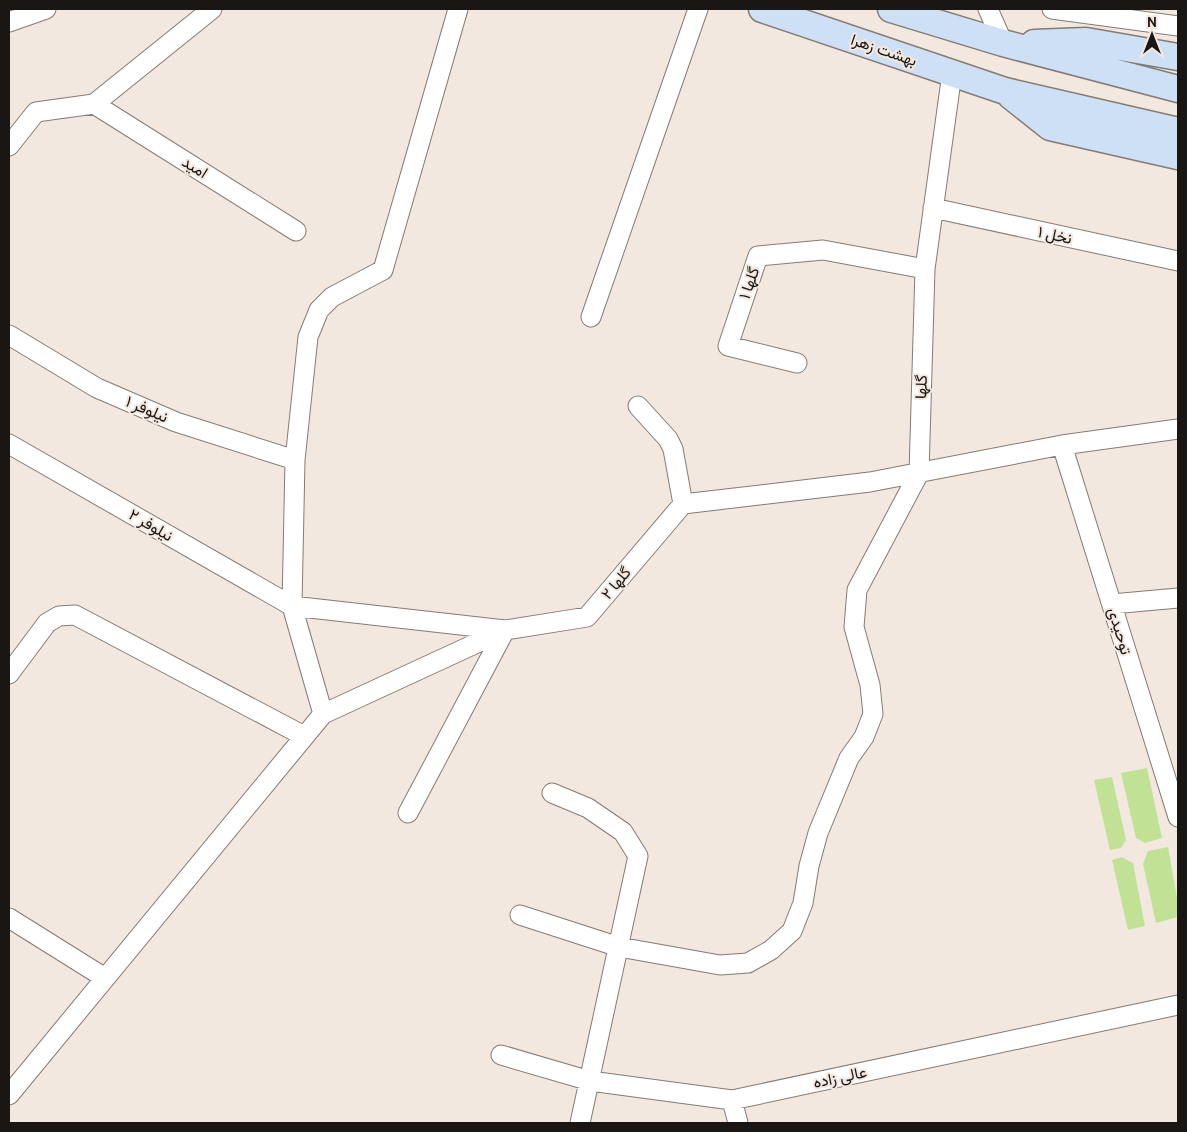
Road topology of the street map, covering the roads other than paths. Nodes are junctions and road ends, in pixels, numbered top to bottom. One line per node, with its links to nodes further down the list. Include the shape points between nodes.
1 (46, 9): 9 (street)
2 (212, 9): 16 (street)
3 (458, 9): 31 (street, via 383,270 332,296 319,310 308,337)
4 (698, 9): 24 (street)
5 (762, 9): 13 (main road, بهشت زهرا)
6 (891, 9): 11 (main road)
7 (988, 9): 11 (street)
8 (1052, 9): 10 (street)
9 (9, 22)
10 (1178, 26)
11 (1003, 43): 12 (main road, via 1086,41); 14 (main road)
12 (1178, 57)
13 (952, 72): 15 (main road, بهشت زهرا); 20 (street, گلها)
14 (1178, 89)
15 (1005, 91): 17 (main road); 19 (main road, via 1050,127)
16 (94, 104): 18 (street, via 36,112); 21 (street, امید)
17 (1178, 131)
18 (9, 146)
19 (1178, 156)
20 (933, 208): 22 (street, نخل ۱); 23 (street, گلها)
21 (296, 231)
22 (1178, 261)
23 (925, 269): 26 (street, گلها ۱, via 823,250 758,256 728,346); 32 (street, گلها)
24 (591, 317)
25 (9, 335): 31 (street, نیلوفر ۱, via 97,388 176,422)
26 (797, 363)
27 (638, 406): 33 (street, via 673,449)
28 (1178, 430): 30 (street)
29 (9, 444): 36 (street, نیلوفر ۲)
30 (1062, 445): 32 (street); 35 (street, توحیدی)
31 (295, 460): 36 (street)
32 (919, 473): 33 (street, via 870,482); 47 (street, گلها, via 858,590 854,628 870,685 873,714 864,737 849,758 818,833 803,903 792,931 771,950 748,963 720,965)
33 (683, 504): 37 (street, گلها ۲, via 587,617)
34 (1178, 598): 35 (street)
35 (1112, 604): 41 (street, توحیدی)
36 (292, 606): 37 (street, گلها ۲); 39 (street)
37 (505, 630): 39 (street); 43 (street)
38 (9, 674): 40 (street, via 47,623 59,616 75,615)
39 (323, 714): 40 (street)
40 (304, 736): 48 (street)
41 (1174, 789): 44 (street, توحیدی)
42 (552, 793): 47 (street, via 588,808 624,832 638,856)
43 (408, 813)
44 (1178, 817)
45 (520, 915): 47 (street, گلها)
46 (9, 918): 48 (street)
47 (619, 947): 51 (street)
48 (105, 978): 52 (street)
49 (1178, 1005): 53 (street, عالی زاده)
50 (501, 1055): 51 (street, عالی زاده)
51 (590, 1081): 53 (street, عالی زاده); 54 (street)
52 (9, 1095)
53 (732, 1100): 55 (street)
54 (580, 1123)
55 (738, 1123)

